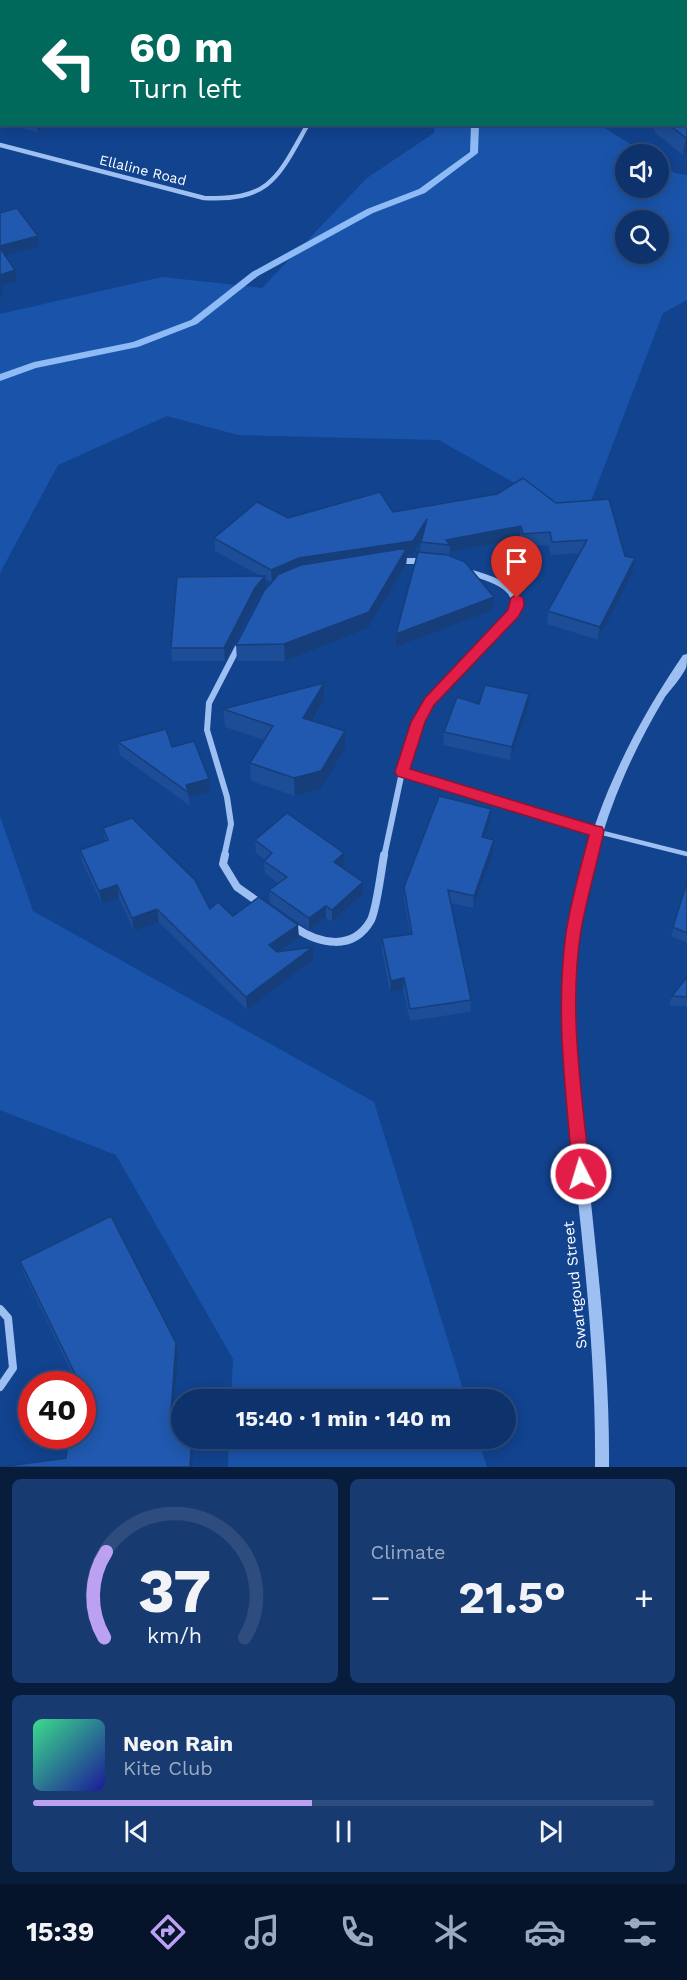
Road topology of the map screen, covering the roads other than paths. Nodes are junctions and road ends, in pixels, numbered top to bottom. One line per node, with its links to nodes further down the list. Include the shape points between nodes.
1 (307, 126): 2 (street, Ellaline Road, via 276,177 265,189 243,198 204,198)
2 (0, 145)
3 (429, 561): 4 (street)
4 (387, 562)
5 (460, 568): 8 (street, via 512,591 517,606 429,702 418,722)
6 (245, 634): 11 (street, via 209,703 207,729 231,824 223,864 237,887)
7 (687, 658): 9 (street, Swartgoud Street, via 640,730)
8 (402, 772): 9 (street); 12 (street, via 371,919 356,937 332,945)
9 (597, 831): 10 (lane); 15 (street, Swartgoud Street, via 574,931 569,992 570,1062 601,1376)
10 (687, 854)
11 (272, 912)
12 (289, 924)
13 (0, 1309): 14 (street, via 8,1318 13,1368)
14 (0, 1387)
15 (602, 1467)

